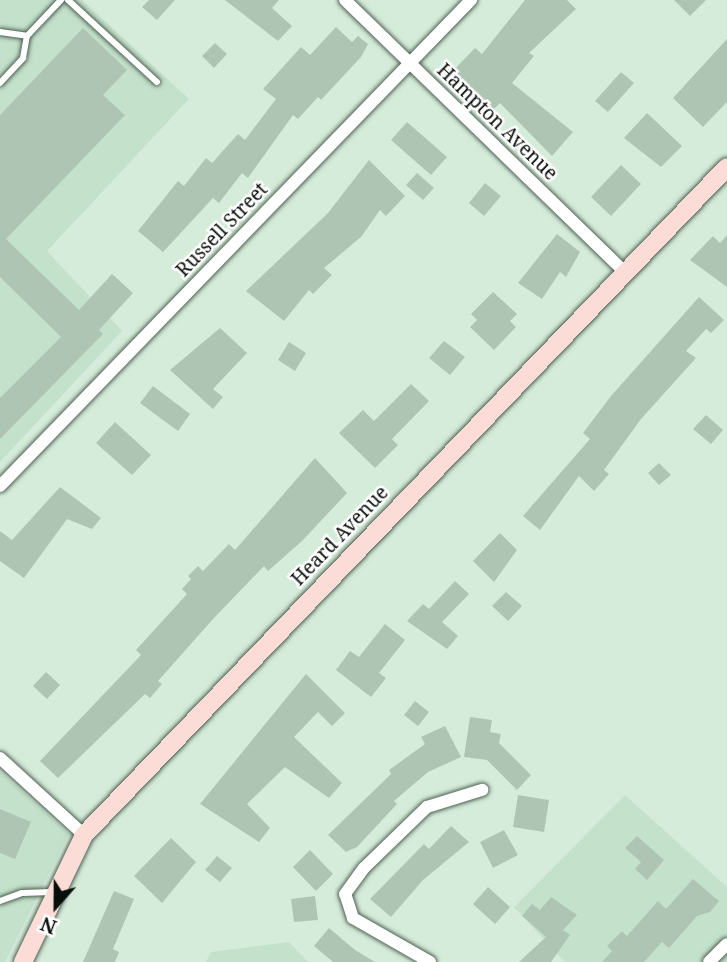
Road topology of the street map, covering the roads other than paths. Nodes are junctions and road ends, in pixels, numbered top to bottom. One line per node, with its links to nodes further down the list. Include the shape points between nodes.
1 (61, 0): 6 (lane)
2 (68, 0): 8 (lane)
3 (345, 0): 7 (street, Hampton Avenue)
4 (471, 0): 7 (street, Russell Street)
5 (0, 32): 6 (lane)
6 (27, 36): 9 (lane, via 23,58)
7 (410, 64): 11 (street, Hampton Avenue); 12 (street, Russell Street)
8 (157, 82)
9 (0, 83)
10 (727, 167): 11 (street, Heard Avenue)
11 (623, 270): 15 (street, Heard Avenue)
12 (0, 486)
13 (0, 758): 15 (street)
14 (482, 790): 20 (street, via 427,807 364,868 345,894 353,918)
15 (84, 835): 16 (street, Heard Avenue)
16 (57, 893): 17 (lane, via 22,893); 19 (street, Heard Avenue)
17 (0, 901)
18 (727, 944): 21 (street)
19 (23, 962)
20 (430, 962)
21 (709, 962)

